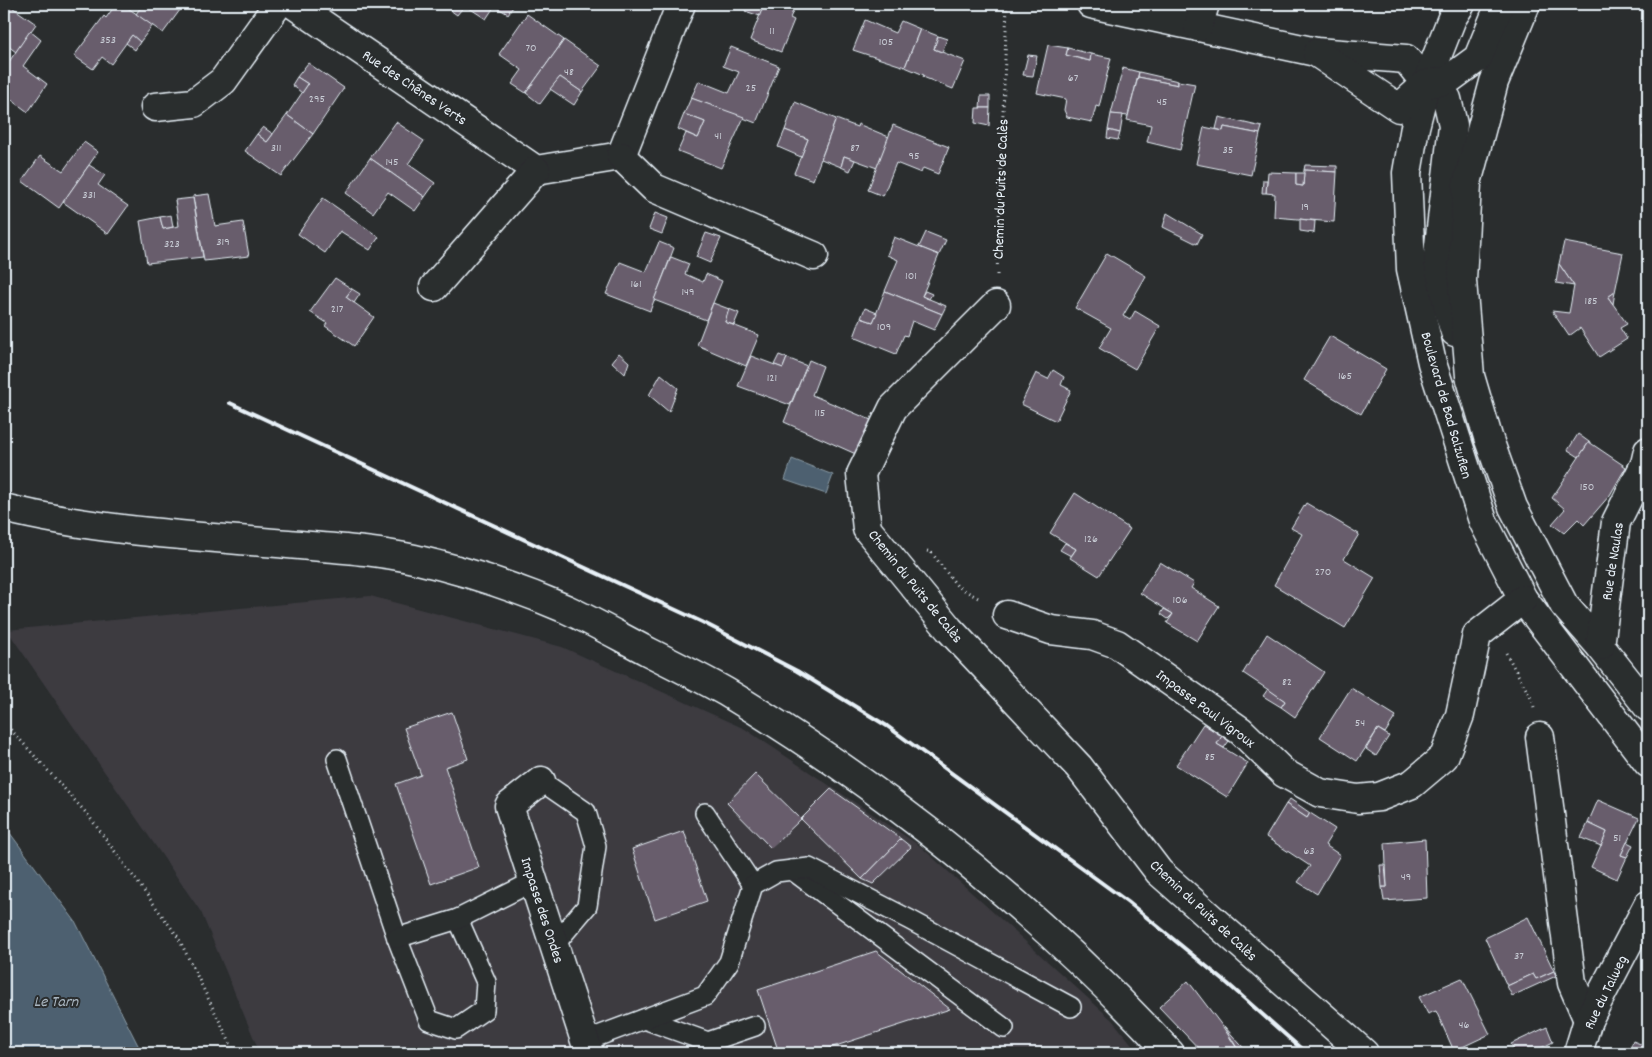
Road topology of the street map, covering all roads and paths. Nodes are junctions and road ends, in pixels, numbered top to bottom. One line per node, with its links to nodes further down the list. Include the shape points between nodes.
1 (278, 4): 12 (street, via 223,81 194,103)
2 (293, 4): 14 (street, Rue des Chênes Verts)
3 (682, 4): 13 (street)
4 (1007, 4): 17 (path, Chemin du Puits de Calès)
5 (1091, 4): 9 (street)
6 (1461, 4): 11 (street, Boulevard de Bad Salzuflen, via 1452,18)
7 (1500, 4): 11 (street, via 1478,58 1448,80)
8 (1526, 4): 18 (street, Boulevard de Bad Salzuflen, via 1494,82 1467,183 1462,281)
9 (1201, 15): 10 (street)
10 (1316, 52): 11 (street, via 1406,59); 11 (street, via 1399,108)
11 (1426, 84): 18 (street, via 1446,99 1453,125 1436,270); 21 (street, Boulevard de Bad Salzuflen, via 1407,173 1411,269 1432,364 1483,521)
12 (155, 107)
13 (621, 156): 14 (street); 15 (street, via 654,188)
14 (536, 170): 16 (street)
15 (814, 256)
16 (434, 287)
17 (996, 305): 47 (street, Chemin du Puits de Calès, via 893,408 861,474 867,530 949,629 1079,767 1159,872)
18 (1470, 376): 23 (street, Boulevard de Bad Salzuflen, via 1513,507 1564,605)
19 (1648, 451): 23 (street, Rue de Naulas, via 1645,464 1616,522)
20 (4, 508): 46 (street, via 33,516 155,532 344,549 412,559 486,578 565,609 724,691 807,744 926,829 1029,913)
21 (1523, 600): 22 (street, Impasse Paul Vigroux, via 1477,635 1460,715 1444,757 1412,784 1380,797 1358,799 1320,793 1284,773 1240,731 1117,644 1092,635 1051,630); 29 (street, Boulevard de Bad Salzuflen)
22 (1007, 615)
23 (1600, 646): 25 (street, Boulevard de Bad Salzuflen)
24 (1517, 672): 27 (path, via 1532,700)
25 (1648, 707)
26 (4, 722): 45 (path, via 88,814 178,937)
27 (1540, 737): 41 (street, via 1572,983)
28 (337, 758): 37 (lane)
29 (1648, 763)
30 (541, 781): 33 (street, Impasse des Ondes, via 509,806); 38 (lane, via 586,812 596,846 587,906)
31 (705, 812): 34 (lane)
32 (792, 870): 34 (lane, via 776,872); 39 (lane, via 808,868); 43 (lane)
33 (534, 881): 36 (lane); 38 (street, Impasse des Ondes)
34 (753, 885): 40 (lane, via 729,962 705,996)
35 (1648, 905): 41 (street, Rue du Talweg)
36 (458, 919): 37 (lane); 37 (lane, via 486,982 484,1010 456,1030 429,1020)
37 (397, 938)
38 (555, 944): 44 (street, Impasse des Ondes)
39 (1071, 1007)
40 (644, 1019): 42 (lane, via 708,1042); 44 (lane)
41 (1588, 1020): 48 (street, Rue du Talweg)
42 (755, 1026)
43 (1004, 1028)
44 (587, 1047)
45 (235, 1053)
46 (1170, 1053)
47 (1364, 1053)
48 (1578, 1053)

